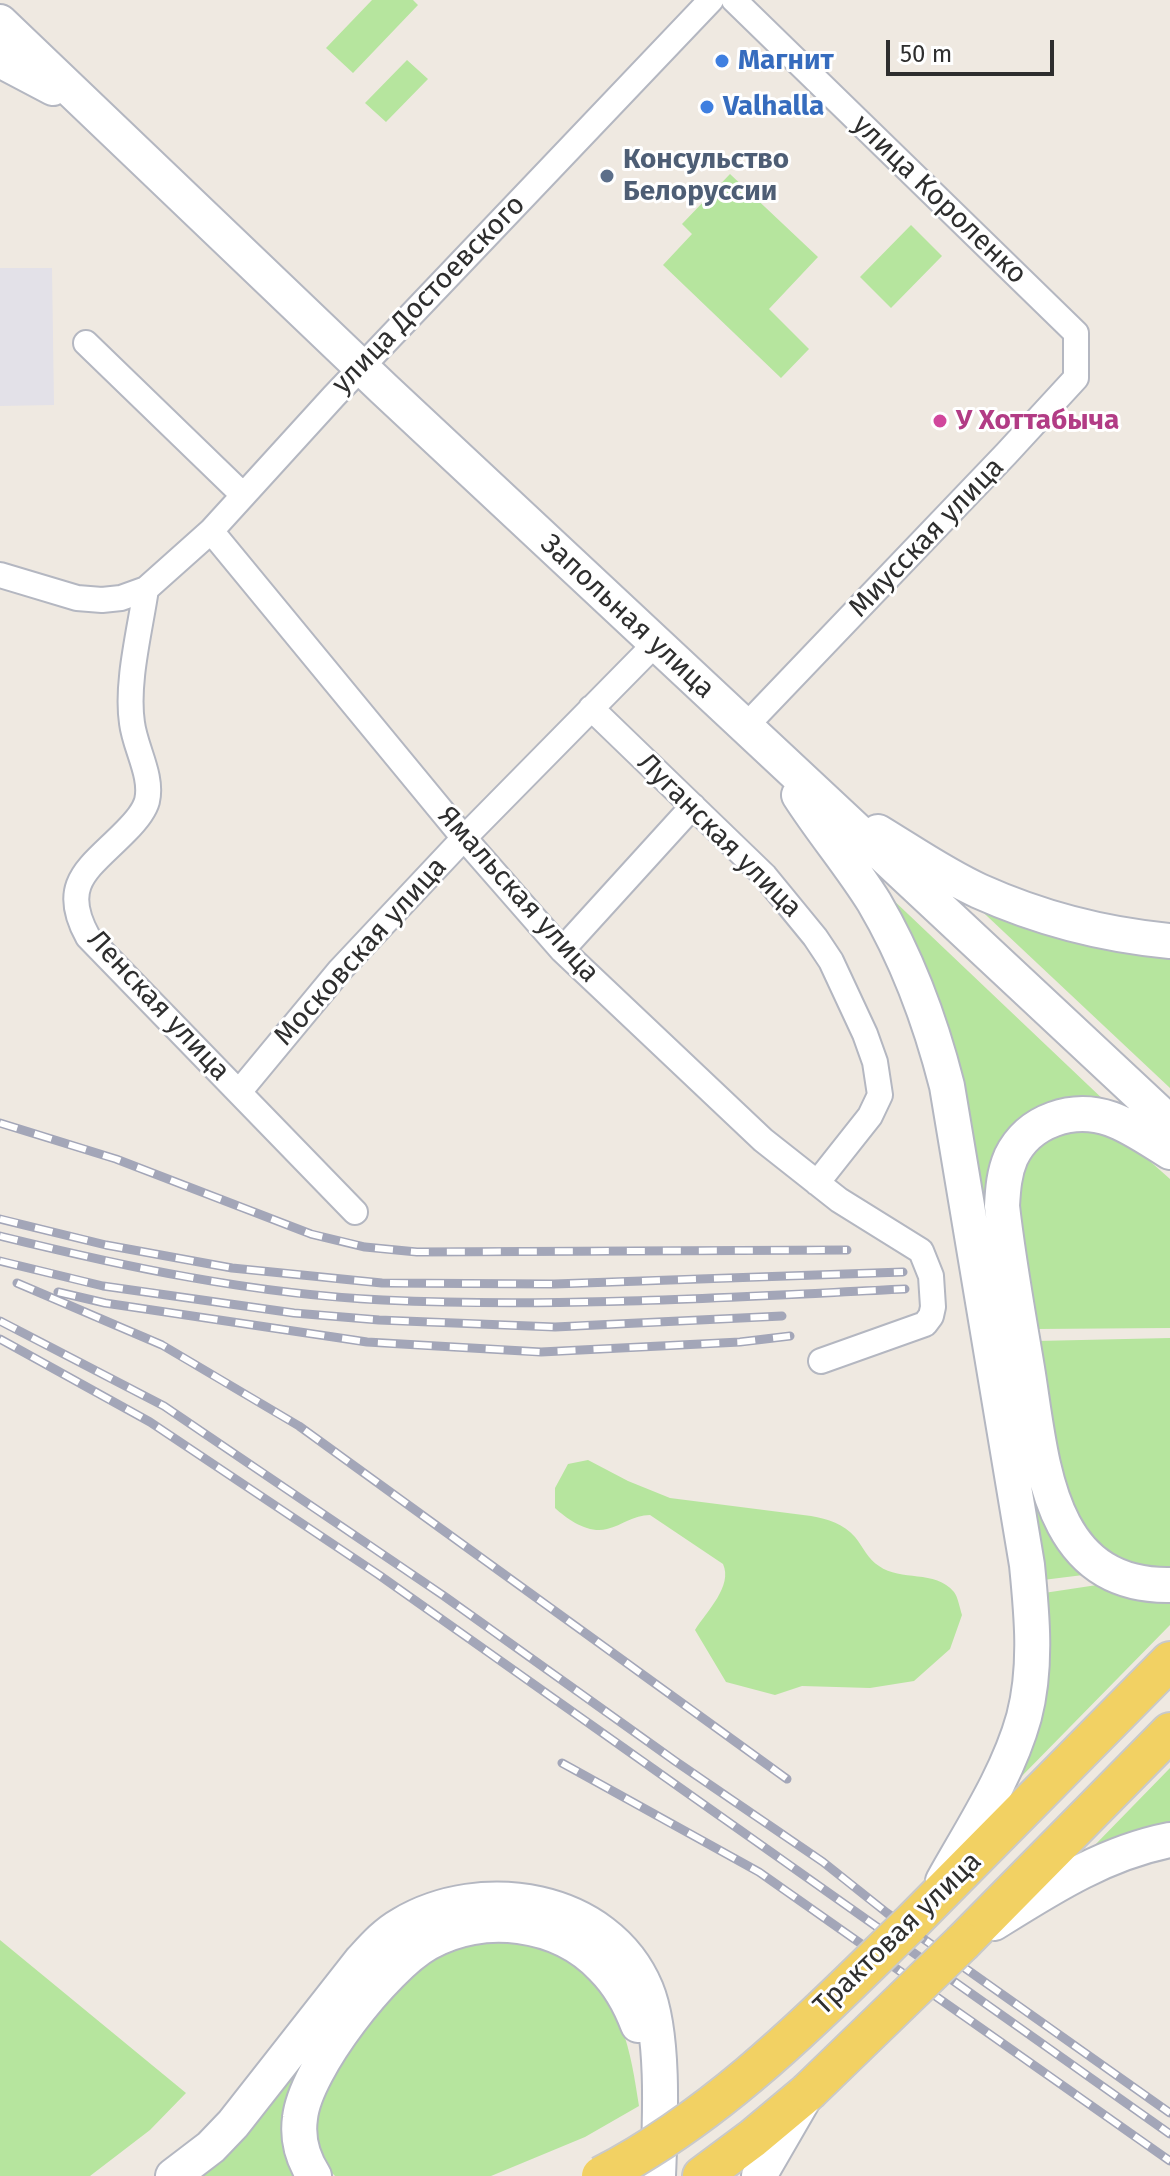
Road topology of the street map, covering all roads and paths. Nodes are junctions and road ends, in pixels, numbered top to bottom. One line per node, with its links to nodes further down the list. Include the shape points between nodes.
1 (711, 0): 8 (street, улица Достоевского)
2 (734, 0): 6 (street, улица Короленко)
3 (0, 22): 5 (street, Запольная улица)
4 (0, 60): 5 (street, Запольная улица)
5 (89, 107): 8 (street, Запольная улица)
6 (1076, 333): 15 (street, Миусская улица, via 1076,378)
7 (86, 343): 9 (street)
8 (361, 367): 9 (street, улица Достоевского); 13 (street, Запольная улица)
9 (242, 494): 10 (street, улица Достоевского)
10 (211, 531): 12 (street, улица Достоевского); 19 (street, Ямальская улица)
11 (0, 575): 12 (street, via 77,598 111,599)
12 (146, 589): 22 (street, Ленская улица, via 131,697 147,802 80,879 74,898 88,937)
13 (656, 643): 14 (street, Московская улица); 15 (street, Запольная улица)
14 (591, 708): 18 (street, Луганская улица); 19 (street, Московская улица)
15 (744, 728): 16 (street, Запольная улица)
16 (770, 752): 17 (street, Запольная улица); 27 (street, via 873,901 921,1005 947,1086)
17 (815, 793): 20 (street, via 977,890 1059,920); 23 (street, Запольная улица)
18 (693, 806): 21 (street); 25 (street, Луганская улица, via 765,876 815,937 875,1062 878,1103)
19 (464, 838): 21 (street, Ямальская улица); 22 (street, Московская улица, via 340,970)
20 (1170, 941)
21 (562, 950): 25 (street, Ямальская улица, via 763,1140)
22 (239, 1092): 26 (street, Ленская улица)
23 (1170, 1123)
24 (1170, 1152): 27 (street, via 1095,1115 1064,1116 1028,1134 1011,1158 1003,1184)
25 (817, 1183): 28 (street, Ямальская улица, via 921,1251 931,1276 931,1316 925,1324)
26 (355, 1212)
27 (1000, 1308): 29 (street, via 1052,1500 1064,1526 1082,1551 1116,1577); 33 (street, via 1027,1565 1030,1683 1008,1760)
28 (821, 1361)
29 (1170, 1585)
30 (1170, 1661): 33 (main road, Трактовая улица)
31 (1170, 1732): 34 (main road, Трактовая улица)
32 (1170, 1840): 34 (street, via 1096,1863)
33 (928, 1907): 39 (main road, Трактовая улица, bridge, via 731,2091 664,2140)
34 (963, 1942): 36 (main road, Трактовая улица, bridge)
35 (658, 2082): 37 (street, via 650,2002 626,1954 596,1929 556,1910 506,1898 464,1901 417,1917 381,1940 233,2124); 38 (street, via 626,1998 590,1956 534,1929 488,1924 465,1928 426,1944 392,1971 324,2059 300,2118 303,2155); 40 (street)
36 (808, 2092): 41 (main road, Трактовая улица); 42 (street)
37 (173, 2176)
38 (314, 2176)
39 (601, 2176)
40 (658, 2176)
41 (702, 2176)
42 (759, 2176)

